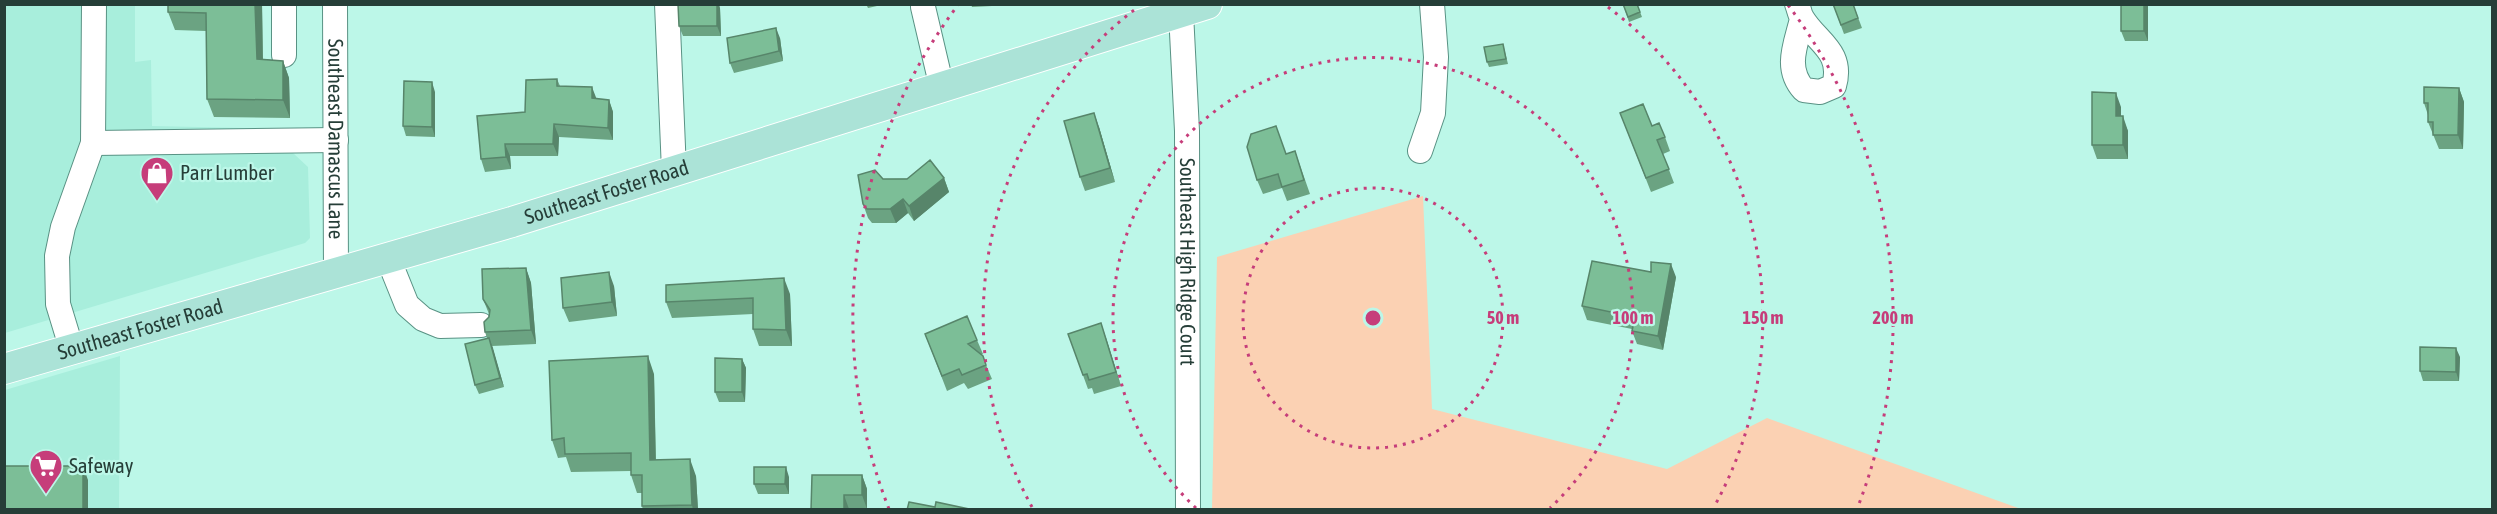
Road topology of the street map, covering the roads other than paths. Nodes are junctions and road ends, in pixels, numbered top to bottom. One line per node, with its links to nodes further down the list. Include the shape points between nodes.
1 (94, 4): 11 (street)
2 (284, 4): 8 (street)
3 (335, 4): 10 (street, Southeast Damascus Lane)
4 (667, 4): 13 (street)
5 (1432, 4): 12 (street, via 1436,57 1433,113)
6 (923, 7): 9 (street)
7 (1194, 9): 9 (main road, Southeast Foster Road); 19 (street, Southeast High Ridge Court, via 1187,131)
8 (284, 55)
9 (942, 88): 13 (main road, Southeast Foster Road)
10 (336, 140): 11 (street); 15 (street, Southeast Damascus Lane)
11 (93, 143): 17 (street, via 63,227 57,256 58,304)
12 (1420, 151)
13 (674, 171): 14 (main road, Southeast Foster Road)
14 (388, 258): 15 (main road, Southeast Foster Road); 16 (street, via 407,305 423,319 440,326)
15 (336, 274): 17 (main road, Southeast Foster Road)
16 (481, 325)
17 (72, 350): 18 (main road, Southeast Foster Road)
18 (4, 369)
19 (1188, 510)

